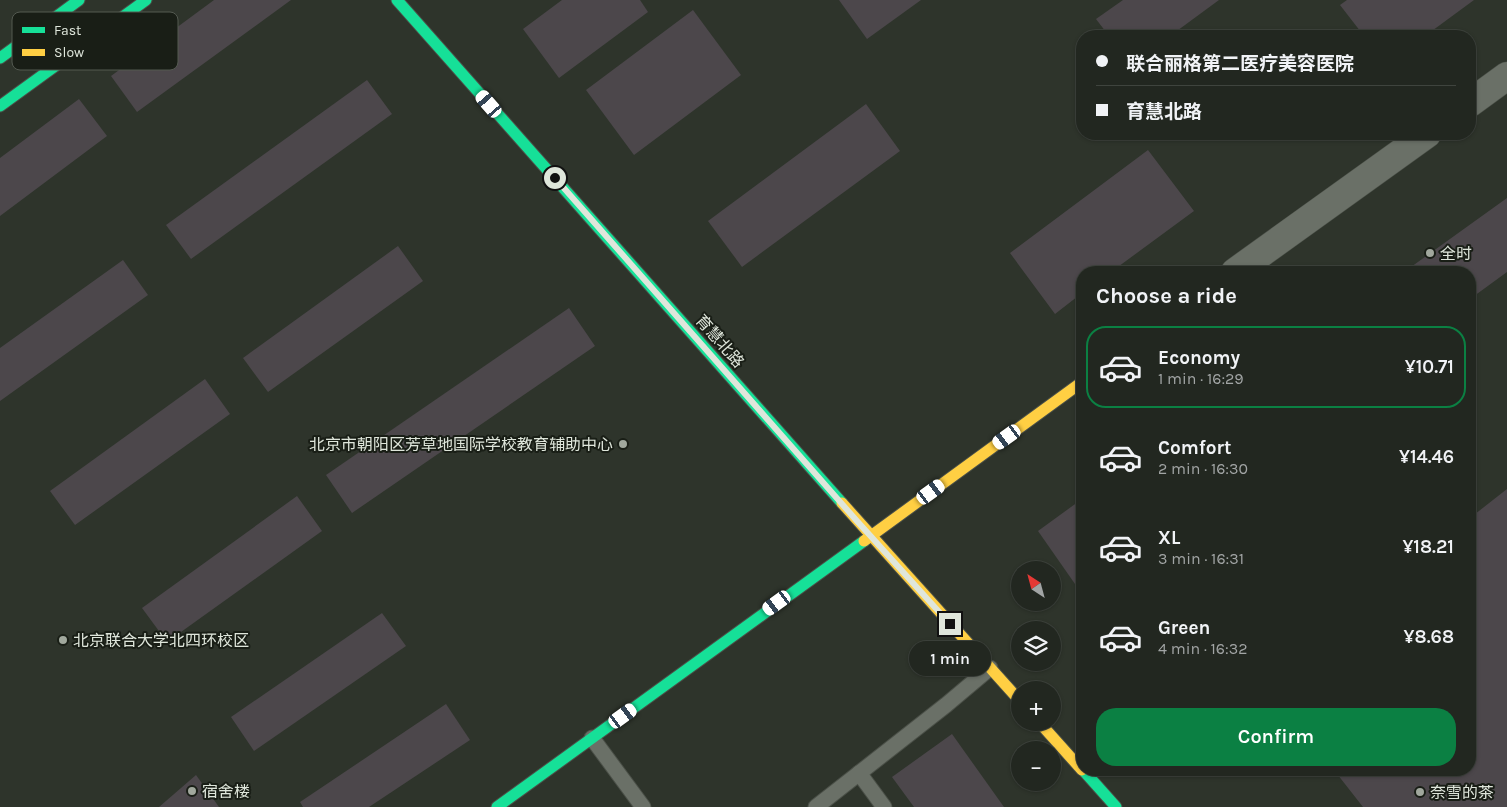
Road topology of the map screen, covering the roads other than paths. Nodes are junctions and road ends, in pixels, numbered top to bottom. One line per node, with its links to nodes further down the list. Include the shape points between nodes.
1 (79, 0): 4 (street)
2 (146, 0): 5 (street)
3 (397, 0): 15 (street, 育慧北路)
4 (63, 12)
5 (129, 12)
6 (12, 49): 7 (street)
7 (0, 58)
8 (50, 70): 11 (street)
9 (1507, 76): 10 (street)
10 (1476, 99)
11 (0, 106)
12 (1419, 140): 13 (street)
13 (1243, 266)
14 (1076, 386): 15 (street)
15 (870, 536): 16 (street, 育慧北路); 19 (street)
16 (990, 668): 17 (street, 育慧北路); 21 (lane)
17 (1011, 691)
18 (1048, 731): 20 (street)
19 (592, 738): 23 (street); 24 (lane)
20 (1076, 762)
21 (859, 772): 25 (lane); 26 (lane)
22 (1088, 776): 27 (street)
23 (497, 807)
24 (643, 807)
25 (816, 807)
26 (884, 807)
27 (1116, 807)

